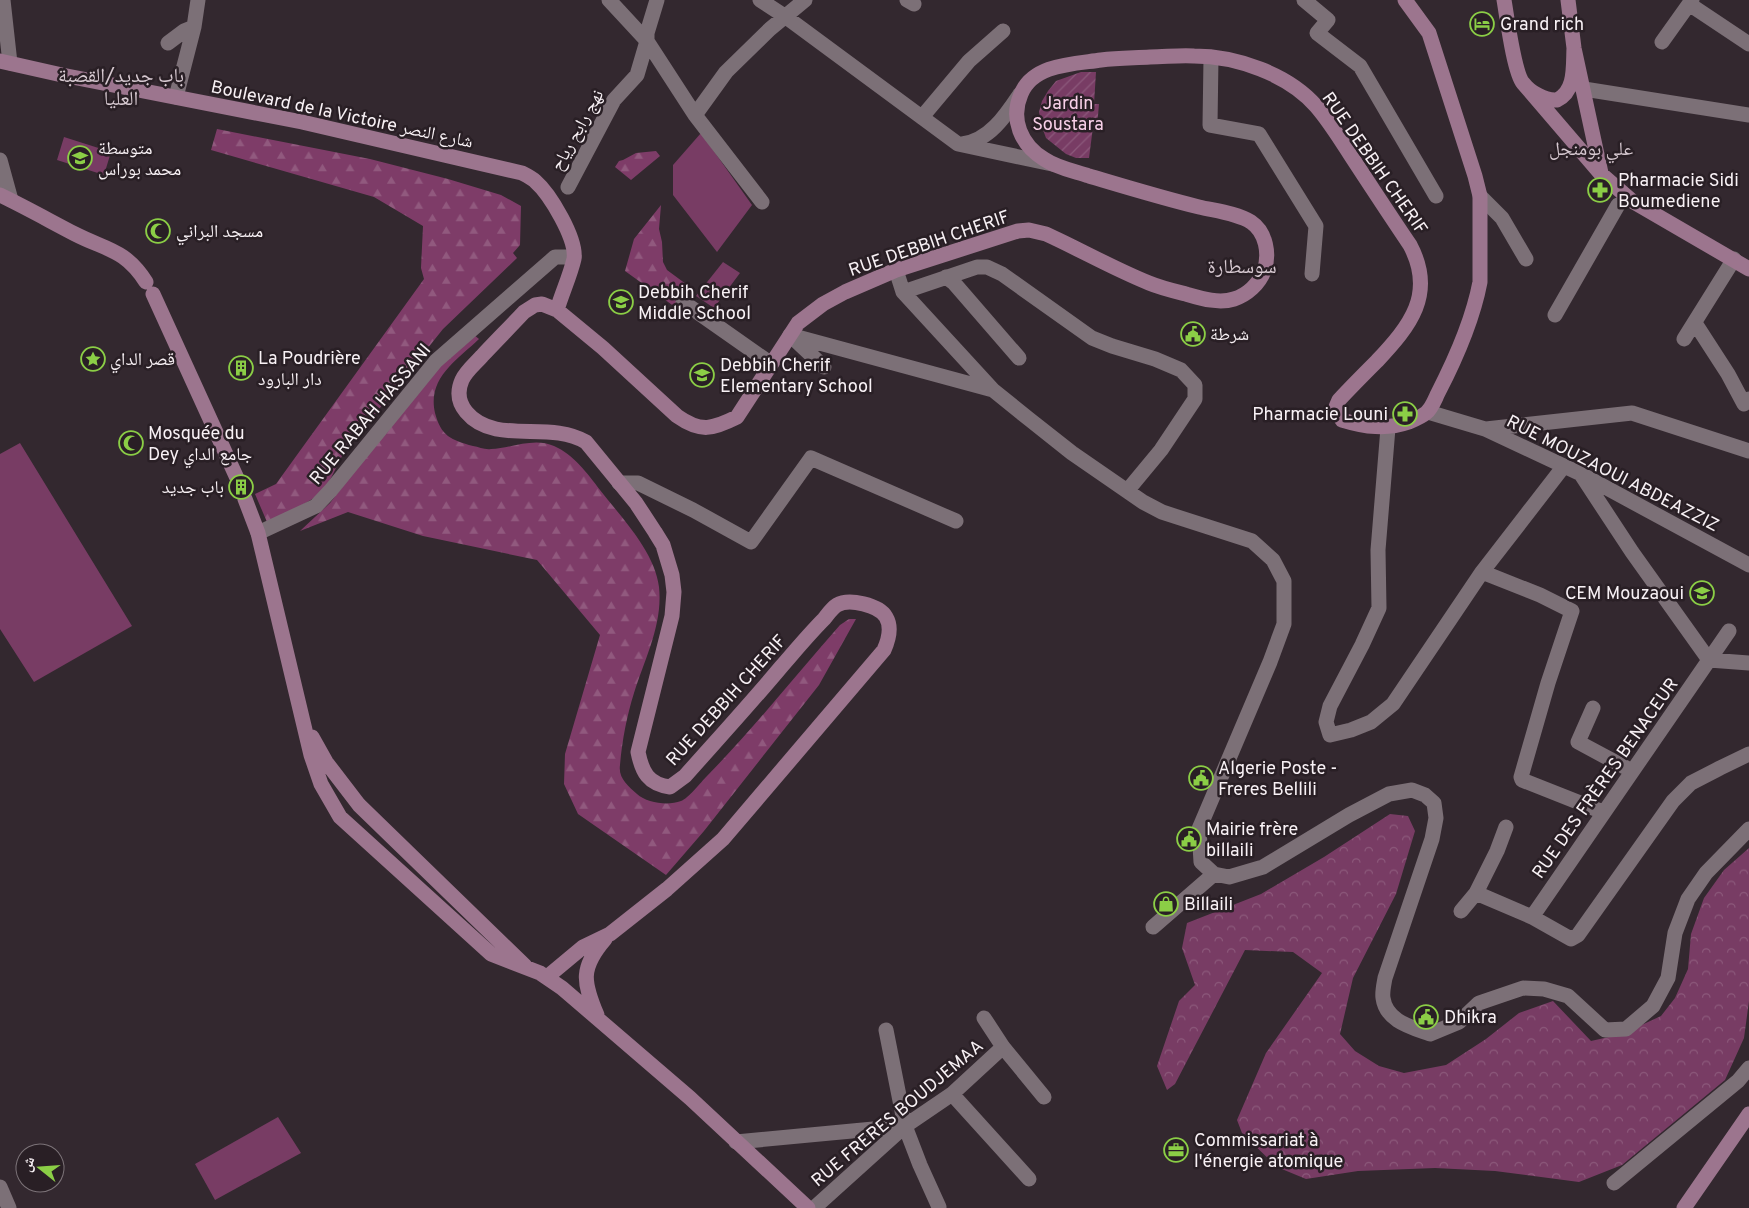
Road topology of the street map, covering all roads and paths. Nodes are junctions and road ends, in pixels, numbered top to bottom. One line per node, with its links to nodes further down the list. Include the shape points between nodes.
1 (3, 0): 21 (street)
2 (198, 0): 13 (street)
3 (609, 0): 15 (street)
4 (657, 0): 15 (street, نهج رابح رياح)
5 (760, 0): 12 (street)
6 (805, 0): 12 (street)
7 (1304, 0): 34 (street, via 1328,20 1316,33 1360,66)
8 (1405, 0): 35 (street, via 1429,33)
9 (1504, 0): 22 (street, via 1517,69)
10 (1568, 0): 19 (street)
11 (1691, 2): 16 (street); 18 (street)
12 (786, 17): 26 (street, via 726,72); 28 (street)
13 (194, 27): 17 (street); 25 (street)
14 (1003, 31): 28 (street, via 969,61)
15 (647, 41): 26 (street); 33 (street, نهج رابح رياح, via 637,75 614,100)
16 (1662, 42)
17 (168, 43)
18 (1749, 44)
19 (1574, 48): 22 (street, via 1573,78 1561,98 1547,99); 24 (street)
20 (1211, 58): 23 (street, RUE DEBBIH CHERIF, via 1196,55 1112,59 1065,65 1039,73); 44 (street, via 1210,125 1259,134 1316,226); 59 (street, RUE DEBBIH CHERIF, via 1276,75 1306,96 1347,149 1416,256 1421,272 1421,290 1411,320 1398,339 1336,407 1342,420)
21 (5, 62): 25 (street, Boulevard de la Victoire شارع النصر)
22 (1523, 83): 32 (street)
23 (1023, 88): 29 (street, via 993,128 977,141); 31 (street, RUE DEBBIH CHERIF, via 1017,108 1017,125 1035,154)
24 (1584, 89): 27 (street); 32 (street)
25 (176, 97): 39 (street, Boulevard de la Victoire شارع النصر, via 302,122 522,173 535,181 560,217 569,234)
26 (694, 115): 37 (street)
27 (1749, 115)
28 (922, 117): 29 (street)
29 (959, 144): 31 (street)
30 (0, 160): 36 (street)
31 (1052, 164): 43 (street, RUE DEBBIH CHERIF, via 1253,223 1263,235 1267,251 1265,269 1257,284 1235,299 1201,298 1152,284 1046,234 1029,230 1009,233)
32 (1601, 174): 40 (street, via 1632,201)
33 (568, 186)
34 (1436, 196)
35 (1480, 196): 41 (street, via 1502,218); 58 (street, via 1478,293 1457,351)
36 (5, 197): 64 (street, via 129,260 149,288)
37 (762, 202)
38 (1618, 205): 49 (street)
39 (574, 257): 48 (street); 69 (street, RUE RABAH HASSANI, via 555,257 436,360 316,506)
40 (1734, 259): 42 (street); 50 (street)
41 (1526, 260)
42 (1749, 269)
43 (896, 270): 46 (street); 51 (street, RUE DEBBIH CHERIF, via 823,304 798,323)
44 (1312, 274)
45 (946, 277): 46 (street); 53 (street); 66 (street, via 976,267 988,267 1018,284 1092,338 1181,370 1195,385 1195,399 1161,450)
46 (903, 292): 56 (street)
47 (683, 302): 54 (street)
48 (557, 310): 54 (street, RUE DEBBIH CHERIF, via 677,416 699,427 721,425 737,417); 65 (street, RUE DEBBIH CHERIF, via 542,304 529,308 503,333 461,381 463,409 467,416 496,429 558,433 580,439 590,446)
49 (1555, 315)
50 (1695, 323): 52 (street); 57 (street, via 1744,404)
51 (790, 335): 54 (street, RUE DEBBIH CHERIF); 55 (street); 56 (street)
52 (1684, 339)
53 (1019, 358)
54 (770, 363)
55 (824, 367)
56 (993, 390): 66 (street)
57 (1749, 400)
58 (1428, 412): 59 (street, RUE DEBBIH CHERIF, via 1420,418); 60 (street, RUE MOUZAOUI ABDEAZZIZ)
59 (1388, 428): 71 (street, via 1378,550 1379,608 1330,706 1326,722 1330,735 1371,722 1393,704)
60 (1485, 429): 61 (street, via 1632,413); 62 (street, RUE MOUZAOUI ABDEAZZIZ)
61 (1749, 451)
62 (1564, 466): 63 (street, RUE MOUZAOUI ABDEAZZIZ); 71 (street)
63 (1581, 474): 70 (street, RUE MOUZAOUI ABDEAZZIZ); 73 (street)
64 (236, 476)
65 (620, 483): 68 (street, via 638,483 751,542 811,458); 87 (street, RUE DEBBIH CHERIF, via 662,545 673,583 672,616 638,752 650,780 670,787 685,776 810,632 838,605 856,602 882,612 889,634 884,650 723,839)
66 (1127, 492): 82 (street, via 1162,512 1252,541 1273,560 1284,581 1284,624 1199,829 1201,862)
67 (245, 499): 69 (street)
68 (956, 521)
69 (258, 533): 76 (street)
70 (1749, 565)
71 (1482, 572): 79 (street, via 1572,611 1521,777)
72 (1729, 631): 73 (street, RUE DES FRÈRES BENACEUR)
73 (1709, 660): 74 (street); 78 (street, RUE DES FRÈRES BENACEUR)
74 (1749, 663)
75 (1593, 708): 78 (street, via 1578,742)
76 (302, 720): 88 (street, via 326,762 359,804); 88 (street, via 321,784 340,816 491,954)
77 (1749, 754): 85 (street, via 1691,783 1672,802 1578,935 1571,939)
78 (1632, 771): 79 (street, RUE DES FRÈRES BENACEUR)
79 (1603, 812): 85 (street, RUE DES FRÈRES BENACEUR)
80 (1506, 827): 83 (street)
81 (1749, 830): 82 (street, via 1706,873 1688,899 1675,933 1668,978 1654,1006 1626,1029 1605,1030 1568,996 1544,989 1523,988 1479,1003 1459,1022 1430,1034 1402,1024 1387,1011 1382,996 1385,978 1432,839 1436,818 1434,803 1412,790 1389,794 1263,867 1229,877)
82 (1214, 874): 86 (street)
83 (1476, 893): 84 (street); 85 (street)
84 (1461, 911)
85 (1532, 917)
86 (1153, 927)
87 (610, 934): 89 (street, RUE DEBBIH CHERIF, via 583,947); 91 (street, RUE DEBBIH CHERIF, via 594,951 586,978 587,993)
88 (526, 967): 89 (street)
89 (547, 978): 91 (street)
90 (984, 1018): 93 (street)
91 (598, 1019): 99 (street)
92 (886, 1030): 98 (street)
93 (1003, 1047): 95 (street, RUE FRERES BOUDJEMAA); 96 (street)
94 (1749, 1068): 101 (street)
95 (952, 1094): 98 (street, RUE FRERES BOUDJEMAA); 100 (street)
96 (1044, 1097)
97 (1749, 1114): 107 (street)
98 (905, 1126): 99 (street); 103 (street); 106 (street, RUE FRERES BOUDJEMAA)
99 (736, 1142): 105 (street)
100 (1029, 1179)
101 (1614, 1183)
102 (0, 1187): 104 (street)
103 (939, 1207)
104 (9, 1208)
105 (808, 1208)
106 (814, 1208)
107 (1684, 1208)

